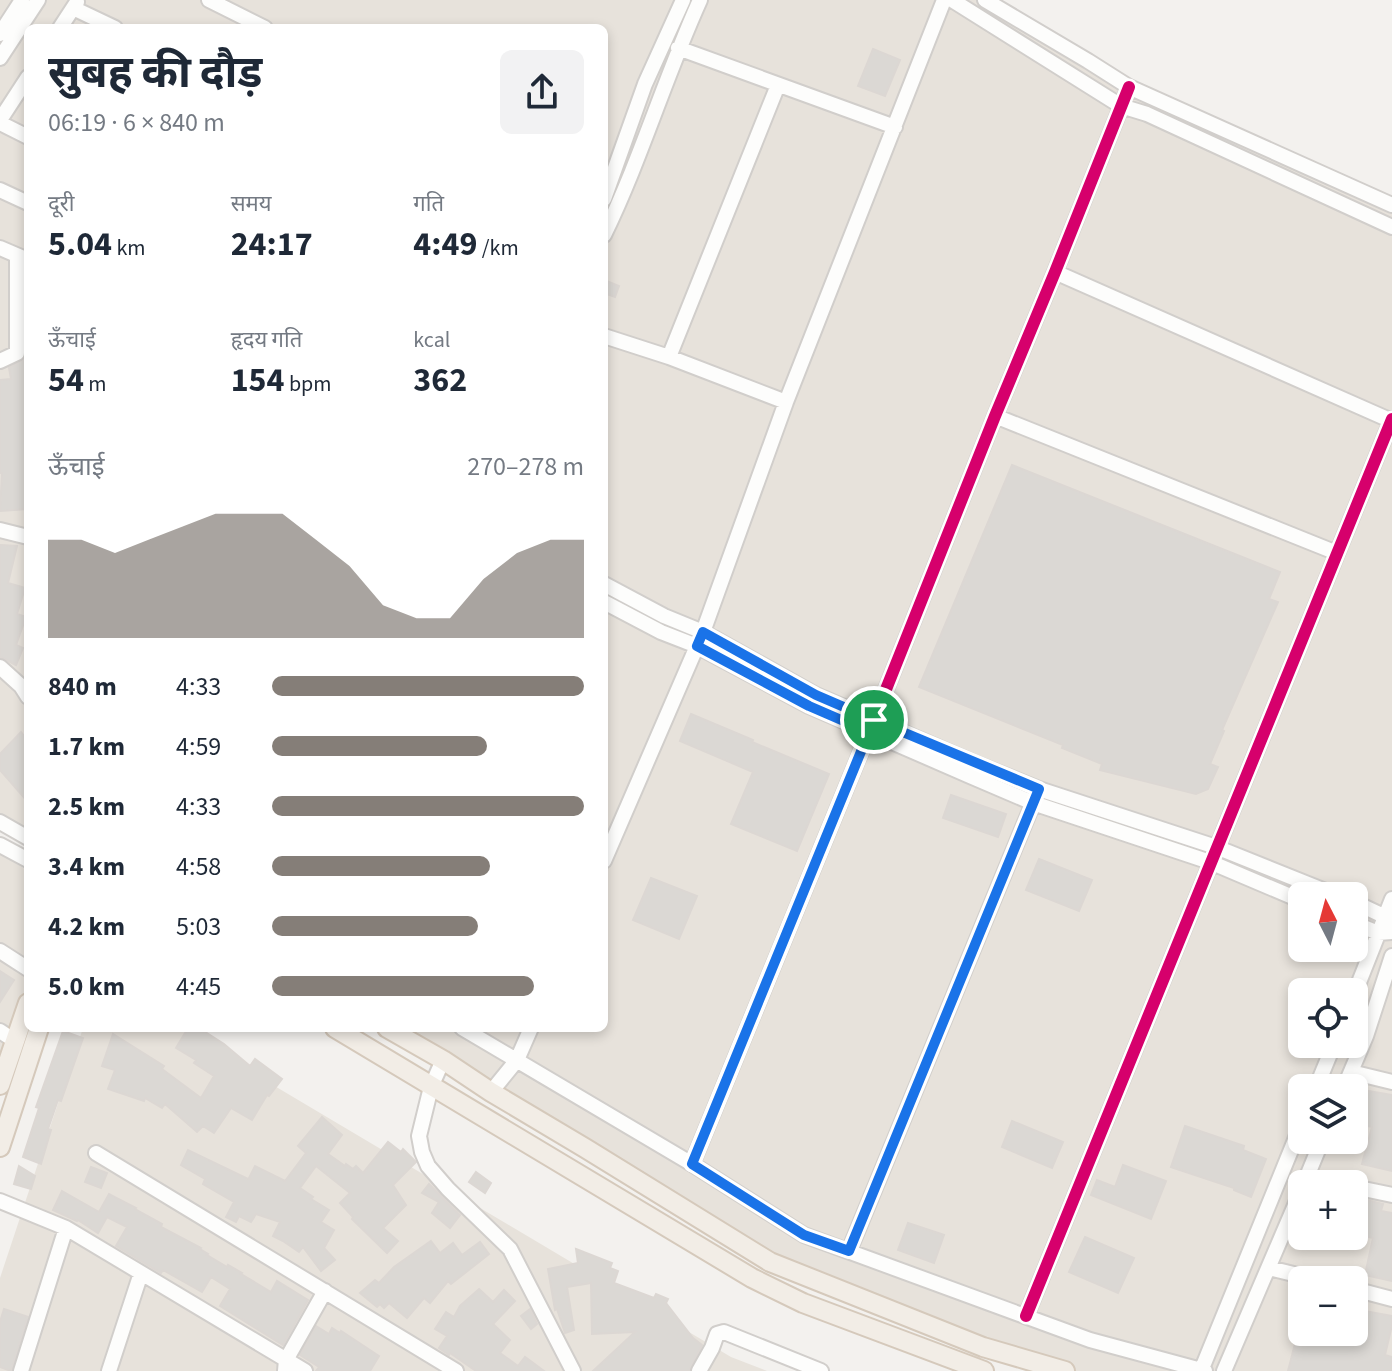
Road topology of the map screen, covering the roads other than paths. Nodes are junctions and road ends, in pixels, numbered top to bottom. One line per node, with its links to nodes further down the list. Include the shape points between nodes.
1 (22, 0): 13 (street)
2 (38, 0): 15 (street)
3 (209, 0): 12 (street)
4 (683, 0): 23 (street, via 645,84)
5 (700, 0): 14 (street)
6 (944, 0): 21 (street)
7 (952, 0): 19 (street)
8 (985, 0): 18 (street)
9 (76, 4): 10 (street); 11 (street)
10 (63, 24)
11 (108, 24)
12 (257, 24)
13 (0, 34)
14 (678, 48): 17 (street); 27 (street)
15 (0, 58)
16 (24, 83): 20 (street)
17 (778, 85): 21 (street); 35 (street)
18 (1129, 87): 19 (street); 28 (street)
19 (1121, 106): 30 (street); 33 (street)
20 (0, 122): 22 (street)
21 (895, 127): 37 (street)
22 (24, 135)
23 (608, 189)
24 (0, 190): 26 (street)
25 (608, 198): 27 (street)
26 (24, 201)
27 (620, 202): 29 (street)
28 (1392, 205)
29 (608, 227)
30 (1392, 227)
31 (0, 248): 32 (street)
32 (23, 258): 36 (street, via 17,353)
33 (1055, 272): 38 (street); 39 (street)
34 (608, 337): 35 (street)
35 (669, 357): 37 (street)
36 (0, 361)
37 (786, 402): 45 (street)
38 (995, 416): 42 (street); 48 (street)
39 (1392, 420): 42 (street)
40 (0, 530): 41 (street)
41 (24, 536)
42 (1337, 553): 53 (street)
43 (608, 586): 45 (street)
44 (608, 604): 45 (street, via 661,632)
45 (700, 639): 48 (street); 54 (street)
46 (0, 667): 47 (street)
47 (24, 685)
48 (872, 726): 49 (street); 84 (street)
49 (1036, 796): 53 (street); 56 (street); 90 (street)
50 (0, 822): 51 (street)
51 (24, 832)
52 (0, 845): 55 (street)
53 (1216, 847): 56 (street); 57 (street)
54 (608, 852)
55 (24, 858)
56 (1210, 862): 58 (street); 97 (street)
57 (1303, 882)
58 (1288, 895)
59 (1392, 899): 61 (street)
60 (1368, 908): 61 (street)
61 (1389, 918): 62 (street)
62 (1385, 932): 66 (street)
63 (0, 951): 65 (street)
64 (1392, 958): 76 (street)
65 (24, 966)
66 (1362, 978)
67 (24, 1010): 73 (main road)
68 (38, 1032): 81 (main road)
69 (342, 1032): 79 (main road)
70 (394, 1032): 74 (main road)
71 (469, 1032): 75 (street)
72 (529, 1032): 75 (street)
73 (8, 1036): 78 (main road)
74 (443, 1060): 79 (street); 80 (main road)
75 (517, 1060): 80 (street); 84 (street)
76 (1351, 1072): 77 (street)
77 (1392, 1082)
78 (0, 1085)
79 (431, 1087): 104 (street, via 419,1136 428,1166 510,1249); 107 (main road, via 752,1278 803,1303)
80 (491, 1092): 108 (main road, via 770,1262 983,1347)
81 (0, 1147)
82 (96, 1153): 94 (street)
83 (1289, 1154): 99 (street)
84 (692, 1164): 90 (street, via 804,1235)
85 (1368, 1190): 86 (street)
86 (1392, 1195)
87 (0, 1201): 89 (street)
88 (1288, 1223): 91 (street)
89 (66, 1228): 92 (street); 100 (street)
90 (849, 1251): 97 (street)
91 (1269, 1268): 93 (street); 109 (street)
92 (141, 1273): 98 (street); 101 (street)
93 (1288, 1273)
94 (325, 1291): 98 (street); 103 (street)
95 (1368, 1293): 96 (street)
96 (1392, 1299)
97 (1026, 1316): 99 (street, via 1090,1340)
98 (286, 1365): 102 (street)
99 (1202, 1370)
100 (21, 1371)
101 (109, 1371)
102 (305, 1371)
103 (456, 1371)
104 (573, 1371)
105 (699, 1371): 106 (street, via 717,1334 724,1332)
106 (821, 1371)
107 (984, 1371)
108 (1065, 1371)
109 (1224, 1371)

